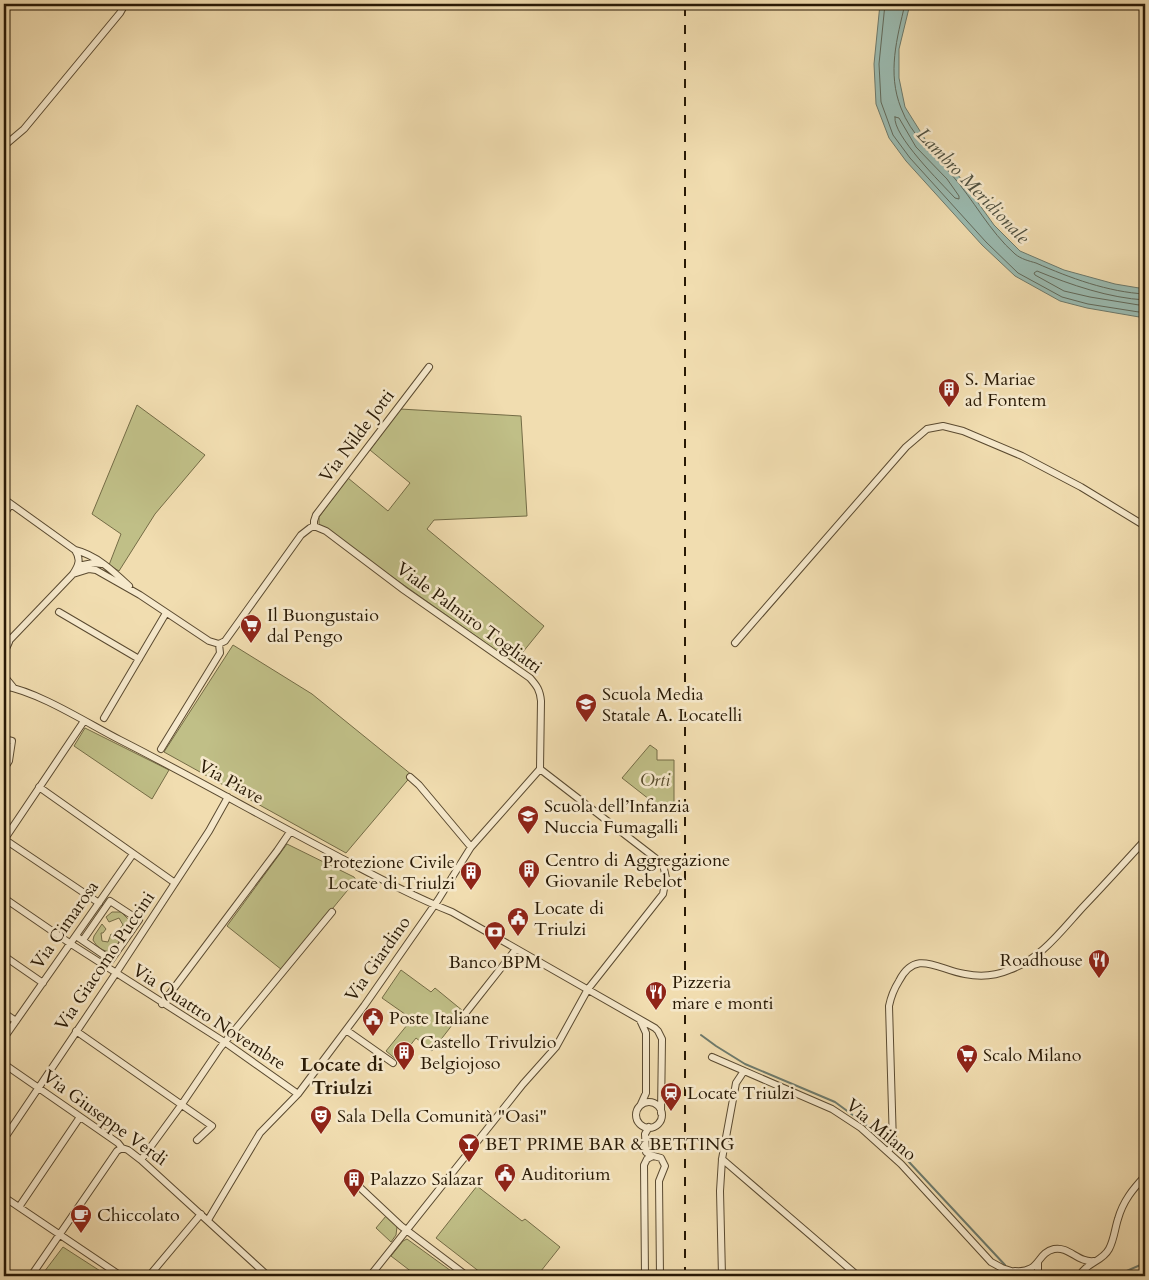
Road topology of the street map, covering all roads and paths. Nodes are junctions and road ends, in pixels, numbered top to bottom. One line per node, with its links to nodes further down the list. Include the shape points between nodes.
1 (125, 4): 2 (street, via 24,129)
2 (4, 146)
3 (428, 366): 7 (street, Via Nilde Jotti, via 316,515)
4 (4, 499): 5 (street)
5 (11, 504): 6 (street); 9 (street)
6 (4, 514)
7 (314, 526): 18 (street, via 301,536 225,641); 27 (street, Viale Palmiro Togliatti, via 326,531 538,686 541,692)
8 (1145, 526): 17 (street, via 1022,456 963,431 943,426 928,429 906,446)
9 (75, 550): 10 (street); 11 (street)
10 (104, 564): 11 (street); 13 (street)
11 (78, 566): 12 (street)
12 (73, 574): 13 (street, via 96,570); 16 (street)
13 (140, 595): 15 (street)
14 (59, 612): 20 (street)
15 (166, 613): 18 (street, via 214,644); 20 (street)
16 (6, 642): 19 (street)
17 (735, 642)
18 (219, 644): 26 (street, via 220,653)
19 (4, 653)
20 (139, 659): 23 (street)
21 (4, 676): 22 (street)
22 (7, 684): 24 (street, Via Piave)
23 (104, 718)
24 (84, 721): 30 (street); 31 (street, Via Piave)
25 (4, 739): 28 (street, via 12,741 10,761)
26 (161, 749)
27 (540, 769): 35 (street, Via Giardino); 50 (street, via 663,864 666,878 663,894)
28 (4, 770)
29 (410, 777): 35 (street)
30 (39, 787): 33 (street); 36 (street)
31 (228, 797): 32 (street, Via Piave); 37 (street, Via Giacomo Puccini)
32 (290, 832): 41 (street, Via Piave); 51 (street)
33 (4, 839): 39 (street)
34 (1145, 840): 74 (street, via 1044,950 1028,962 987,976 964,974 925,963 914,964 903,973 889,1006 893,1144)
35 (471, 847): 41 (street, Via Giardino)
36 (133, 854): 37 (street); 39 (street, Via Cimarosa)
37 (174, 883): 48 (street, Via Giacomo Puccini)
38 (4, 898): 45 (street, Via Quattro Novembre)
39 (101, 900): 40 (street); 43 (street, Via Cimarosa)
40 (110, 901): 44 (street); 44 (street, via 139,920 111,960)
41 (434, 905): 46 (street, Via Piave); 56 (street, Via Giardino)
42 (332, 912): 59 (street)
43 (76, 936): 44 (street); 45 (street, Via Cimarosa)
44 (83, 940)
45 (71, 944): 48 (street, Via Quattro Novembre); 49 (street, Via Cimarosa)
46 (516, 949): 50 (street, Via Piave); 53 (street)
47 (4, 956): 49 (street)
48 (116, 973): 51 (street, Via Quattro Novembre); 57 (street, Via Giacomo Puccini)
49 (43, 983): 55 (street, Via Cimarosa)
50 (588, 989): 54 (street, Via Piave); 84 (street, via 556,1046)
51 (162, 1004): 59 (street, Via Quattro Novembre)
52 (4, 1013): 55 (street)
53 (464, 1015)
54 (640, 1019): 67 (street, via 646,1029 646,1093); 68 (street, Via Piave, via 658,1031 662,1039)
55 (16, 1021): 58 (street, Via Cimarosa)
56 (346, 1030): 61 (street); 65 (street, Via Giardino)
57 (76, 1031): 64 (street, Via Giacomo Puccini); 66 (street)
58 (4, 1038)
59 (224, 1043): 65 (street, Via Quattro Novembre); 66 (street)
60 (712, 1057): 63 (street, Via Milano)
61 (393, 1063)
62 (4, 1064): 64 (street, Via Giuseppe Verdi)
63 (744, 1071): 74 (street, Via Milano, via 832,1109 861,1128); 76 (street, via 736,1083)
64 (38, 1088): 69 (street, Via Giuseppe Verdi); 71 (street, Via Giacomo Puccini)
65 (298, 1094): 83 (street, Via Giardino, via 260,1133)
66 (182, 1104): 72 (street, via 212,1126); 77 (street)
67 (641, 1104): 68 (street, via 655,1104); 70 (street, via 636,1111 636,1119)
68 (661, 1113): 70 (street, via 660,1121)
69 (80, 1117): 73 (street, Via Giuseppe Verdi); 81 (street)
70 (649, 1127): 75 (street, via 645,1131 645,1148)
71 (4, 1139)
72 (196, 1140)
73 (122, 1148): 77 (street, Via Giuseppe Verdi); 85 (street)
74 (888, 1152): 89 (street, Via Milano, via 991,1262)
75 (653, 1156): 96 (street, via 644,1165); 97 (street, via 661,1158 665,1166 659,1181)
76 (722, 1159): 98 (street); 99 (street)
77 (142, 1160): 82 (street, Via Giuseppe Verdi)
78 (1145, 1176): 87 (street, via 1124,1202 1109,1250)
79 (352, 1180): 84 (street)
80 (4, 1197): 81 (street)
81 (19, 1207): 85 (street)
82 (201, 1214): 83 (street, Via Giuseppe Verdi); 92 (street)
83 (208, 1220): 93 (street, Via Giuseppe Verdi)
84 (407, 1229): 94 (street); 95 (street)
85 (60, 1236): 90 (street); 91 (street)
86 (1074, 1255): 87 (street, via 1083,1260); 88 (street, via 1054,1249); 102 (street, via 1079,1261)
87 (1097, 1260): 102 (street)
88 (1038, 1263): 89 (street, via 1025,1271); 101 (street)
89 (1002, 1268): 100 (street)
90 (31, 1276)
91 (121, 1276)
92 (149, 1276)
93 (268, 1276)
94 (370, 1276)
95 (467, 1276)
96 (646, 1276)
97 (660, 1276)
98 (722, 1276)
99 (858, 1276)
100 (1026, 1276)
101 (1038, 1276)
102 (1080, 1276)

